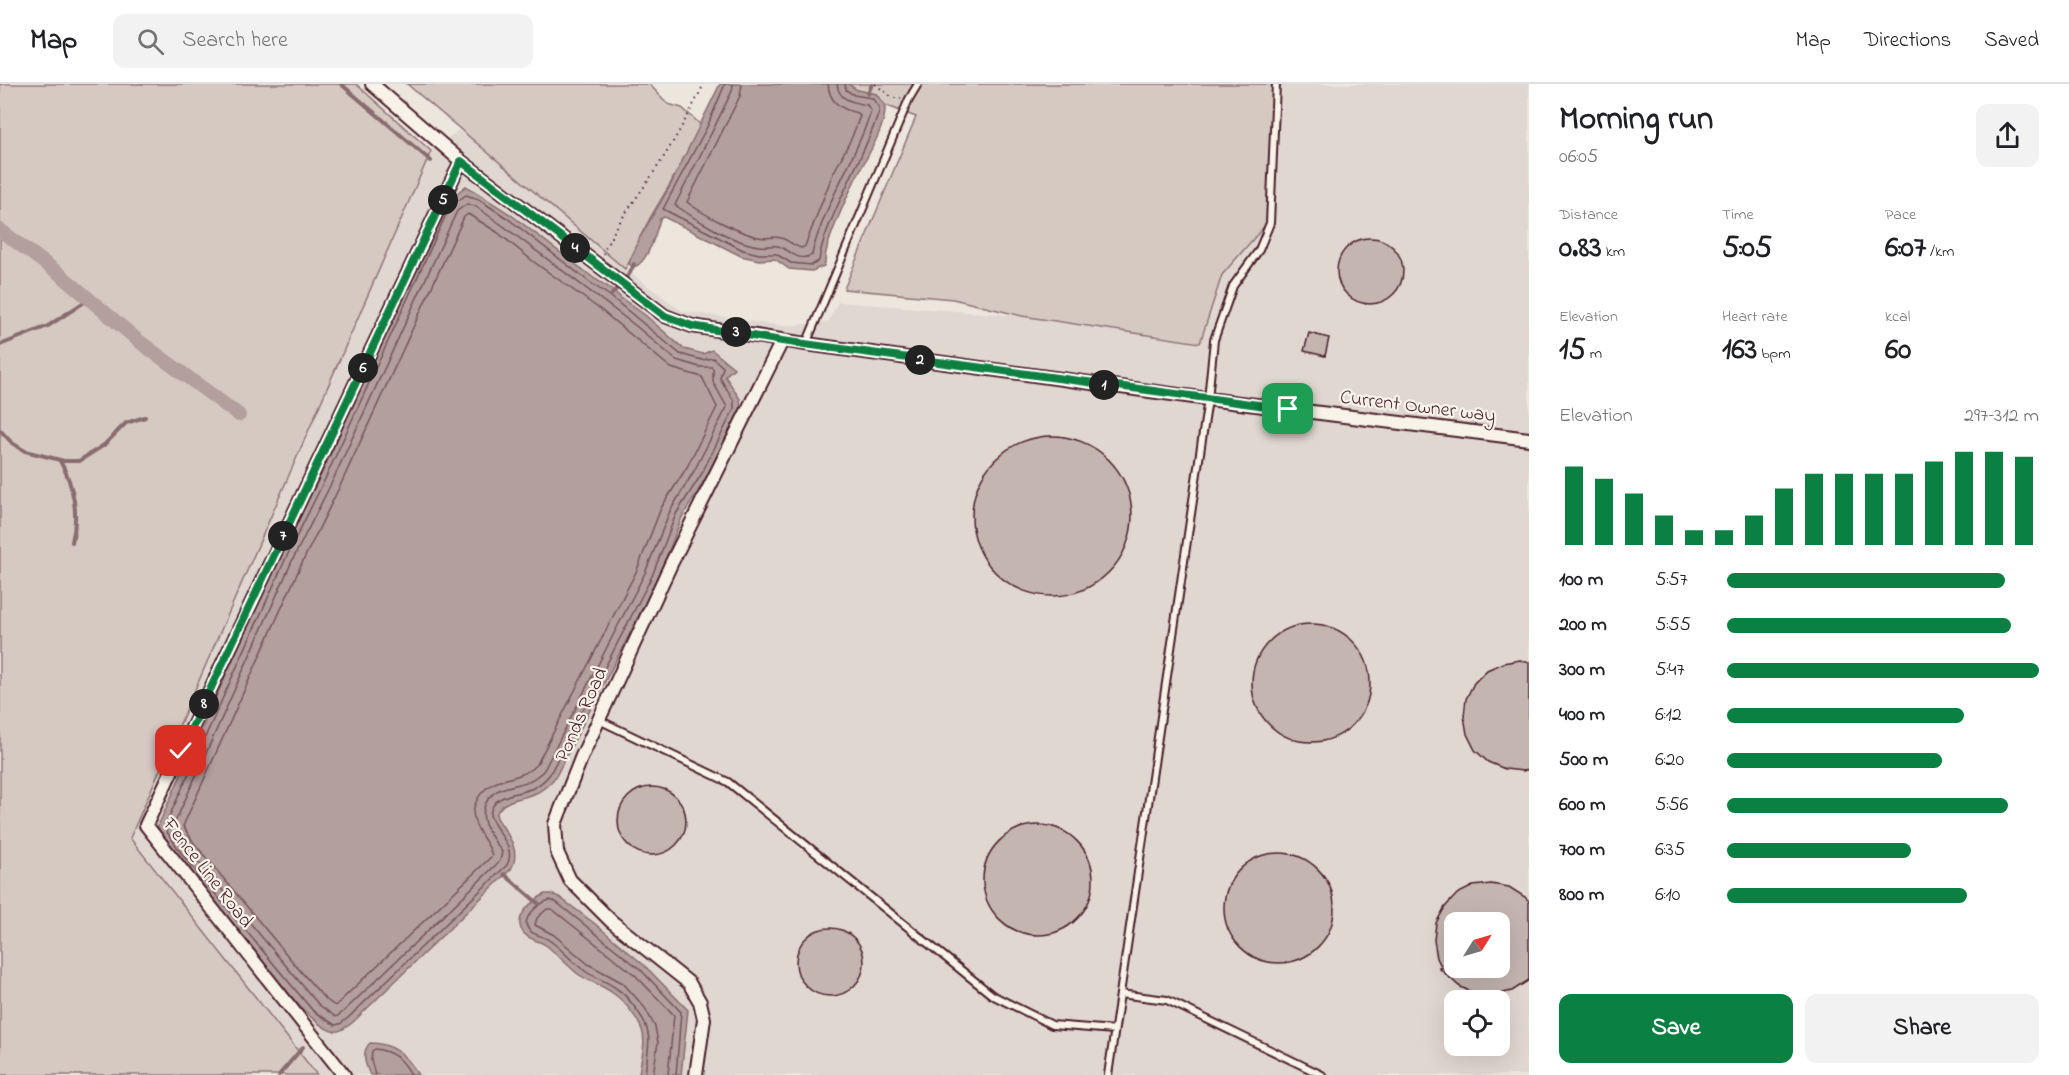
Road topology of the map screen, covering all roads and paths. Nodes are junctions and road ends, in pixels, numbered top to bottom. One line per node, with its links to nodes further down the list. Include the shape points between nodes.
1 (372, 84): 7 (street)
2 (704, 84): 8 (path, via 654,172 611,235)
3 (875, 84): 6 (path, via 893,98)
4 (918, 84): 6 (lane)
5 (1276, 84): 11 (lane, via 1270,222 1259,250 1233,286 1214,340)
6 (909, 99): 10 (lane)
7 (461, 161): 8 (street, Current Owner way); 16 (street, Fence Line Road, via 146,825)
8 (598, 265): 9 (street, Current Owner way, via 665,316 692,326)
9 (782, 341): 10 (street, Current Owner way); 13 (street, Ponds Road)
10 (806, 344): 11 (street, Current Owner way)
11 (1208, 399): 12 (street, Current Owner way); 14 (lane)
12 (1529, 439)
13 (598, 719): 15 (lane, via 728,782 992,995 1052,1025); 17 (street, Ponds Road, via 555,824 557,852 570,880 611,921 689,983 704,1019)
14 (1120, 994): 15 (lane); 19 (lane, via 1167,1000)
15 (1114, 1030): 18 (lane)
16 (344, 1075)
17 (696, 1075)
18 (1108, 1075)
19 (1322, 1075)

